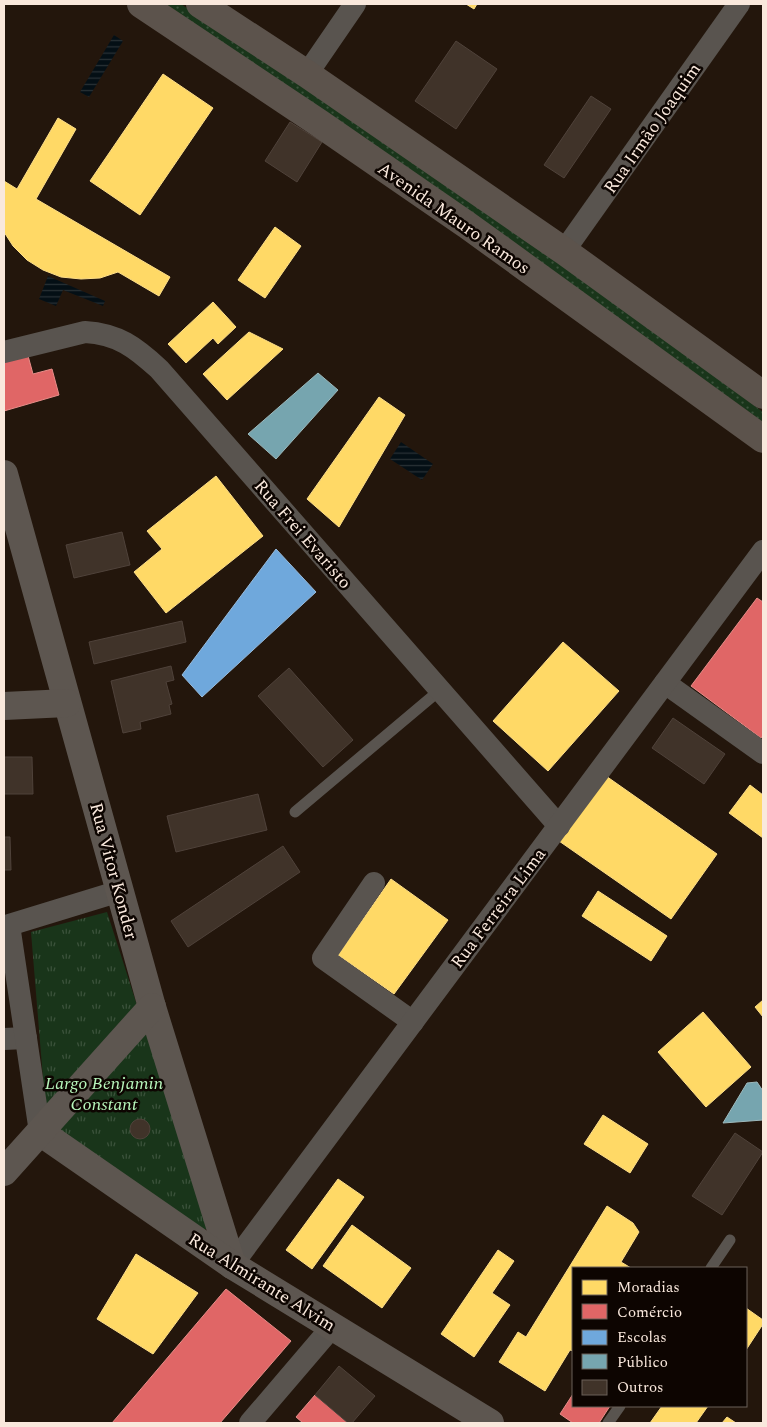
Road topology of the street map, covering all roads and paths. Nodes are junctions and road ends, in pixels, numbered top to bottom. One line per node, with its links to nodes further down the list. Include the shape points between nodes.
1 (141, 4): 9 (main road, Avenida Mauro Ramos, via 467,225)
2 (200, 4): 5 (main road, Avenida Mauro Ramos)
3 (355, 4): 5 (street)
4 (739, 4): 6 (street, Rua Irmão Joaquim)
5 (307, 74): 6 (main road, Avenida Mauro Ramos)
6 (564, 252): 8 (main road, Avenida Mauro Ramos)
7 (4, 352): 13 (street, Rua Frei Evaristo, via 85,332 116,337 133,346 159,369)
8 (763, 395)
9 (763, 439)
10 (4, 474): 14 (main road, Rua Vitor Konder)
11 (763, 550): 12 (street, Rua Ferreira Lima)
12 (665, 683): 16 (street); 18 (street, Rua Ferreira Lima)
13 (440, 690): 17 (lane); 18 (street, Rua Frei Evaristo)
14 (68, 704): 15 (main road); 20 (main road, Rua Vitor Konder)
15 (4, 706)
16 (763, 753)
17 (295, 812)
18 (559, 826): 22 (street, Rua Ferreira Lima)
19 (374, 883): 22 (street, via 323,958)
20 (120, 891): 21 (main road, Rua Vitor Konder); 23 (street, via 9,925)
21 (152, 1007): 25 (main road); 26 (main road, Rua Vitor Konder)
22 (413, 1022): 30 (street, Rua Ferreira Lima)
23 (26, 1038): 24 (street); 27 (street)
24 (4, 1039)
25 (120, 1042): 26 (main road, via 145,1040); 27 (main road)
26 (166, 1051): 30 (main road, Rua Vitor Konder)
27 (40, 1132): 28 (main road); 30 (main road, Rua Almirante Alvim)
28 (4, 1172)
29 (730, 1240): 31 (lane)
30 (232, 1266): 32 (main road, Rua Almirante Alvim)
31 (712, 1267)
32 (332, 1327): 34 (street); 35 (main road, Rua Almirante Alvim)
33 (619, 1407): 36 (lane)
34 (250, 1423)
35 (490, 1423)
36 (608, 1423)

